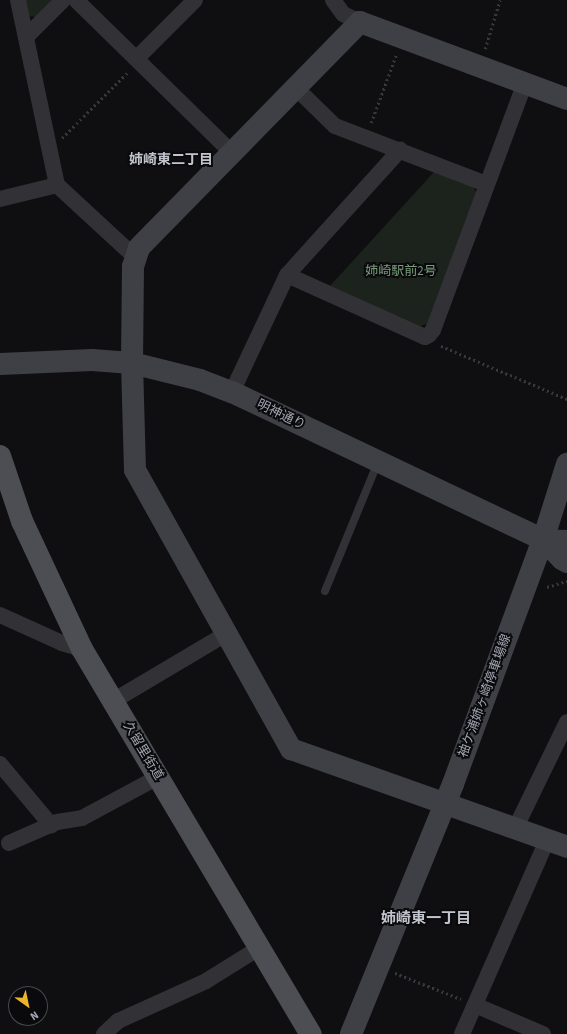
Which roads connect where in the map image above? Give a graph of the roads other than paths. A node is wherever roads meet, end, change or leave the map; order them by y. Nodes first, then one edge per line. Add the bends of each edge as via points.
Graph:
1 (18, 0) edge
2 (63, 0) edge
3 (76, 0) edge
4 (195, 0) edge
5 (333, 0) edge
6 (360, 22) junction
7 (26, 37) junction
8 (138, 59) junction
9 (525, 83) junction
10 (296, 88) junction
11 (567, 99) edge
12 (400, 150) junction
13 (232, 153) junction
14 (486, 184) junction
15 (57, 185) junction
16 (0, 199) edge
17 (135, 257) junction
18 (287, 275) junction
19 (132, 363) junction
20 (0, 364) edge
21 (232, 392) junction
22 (0, 456) edge
23 (378, 462) junction
24 (567, 464) edge
25 (3, 478) edge
26 (543, 540) junction
27 (567, 541) edge
28 (567, 562) edge
29 (325, 591) dead end
30 (0, 615) edge
31 (226, 634) junction
32 (82, 649) junction
33 (113, 701) junction
34 (567, 722) edge
35 (0, 764) edge
36 (158, 777) junction
37 (445, 805) junction
38 (51, 825) junction
39 (515, 829) junction
40 (9, 843) dead end
41 (557, 844) edge
42 (259, 948) junction
43 (475, 1005) junction
44 (104, 1034) edge
45 (311, 1034) edge
46 (351, 1034) edge
47 (462, 1034) edge
48 (543, 1034) edge

1 - 7 street
2 - 7 street
3 - 8 street
4 - 8 street
5 - 6 street via 343,14
6 - 9 street
6 - 10 street
7 - 15 street
8 - 13 street
9 - 11 street
9 - 14 street
10 - 12 street via 335,126
10 - 13 street
12 - 14 street
12 - 18 street
13 - 17 street via 139,248
14 - 18 street via 433,330 425,337
15 - 16 street
15 - 17 street
17 - 19 street
18 - 21 street
19 - 20 street, 明神通り via 92,360
19 - 21 street, 明神通り via 200,380
19 - 31 street via 135,470
21 - 23 street, 明神通り
22 - 25 main road, 久留里街道
23 - 26 street, 明神通り
23 - 29 lane
24 - 26 street, 袖ケ浦姉ヶ崎停車場線
25 - 32 main road, 久留里街道
26 - 27 street, 明神通り
26 - 28 street, 明神通り
26 - 37 street, 袖ケ浦姉ヶ崎停車場線
30 - 32 street via 62,643
31 - 33 street
31 - 37 street via 291,749
32 - 33 main road, 久留里街道
33 - 36 main road, 久留里街道
34 - 39 street
35 - 38 street
36 - 38 street via 82,818
36 - 42 main road, 久留里街道
37 - 39 street
37 - 46 street, 袖ケ浦姉ヶ崎停車場線
38 - 40 street
39 - 41 street
41 - 43 street
42 - 44 street via 206,981 118,1021
42 - 45 main road, 久留里街道
43 - 47 street
43 - 48 street

